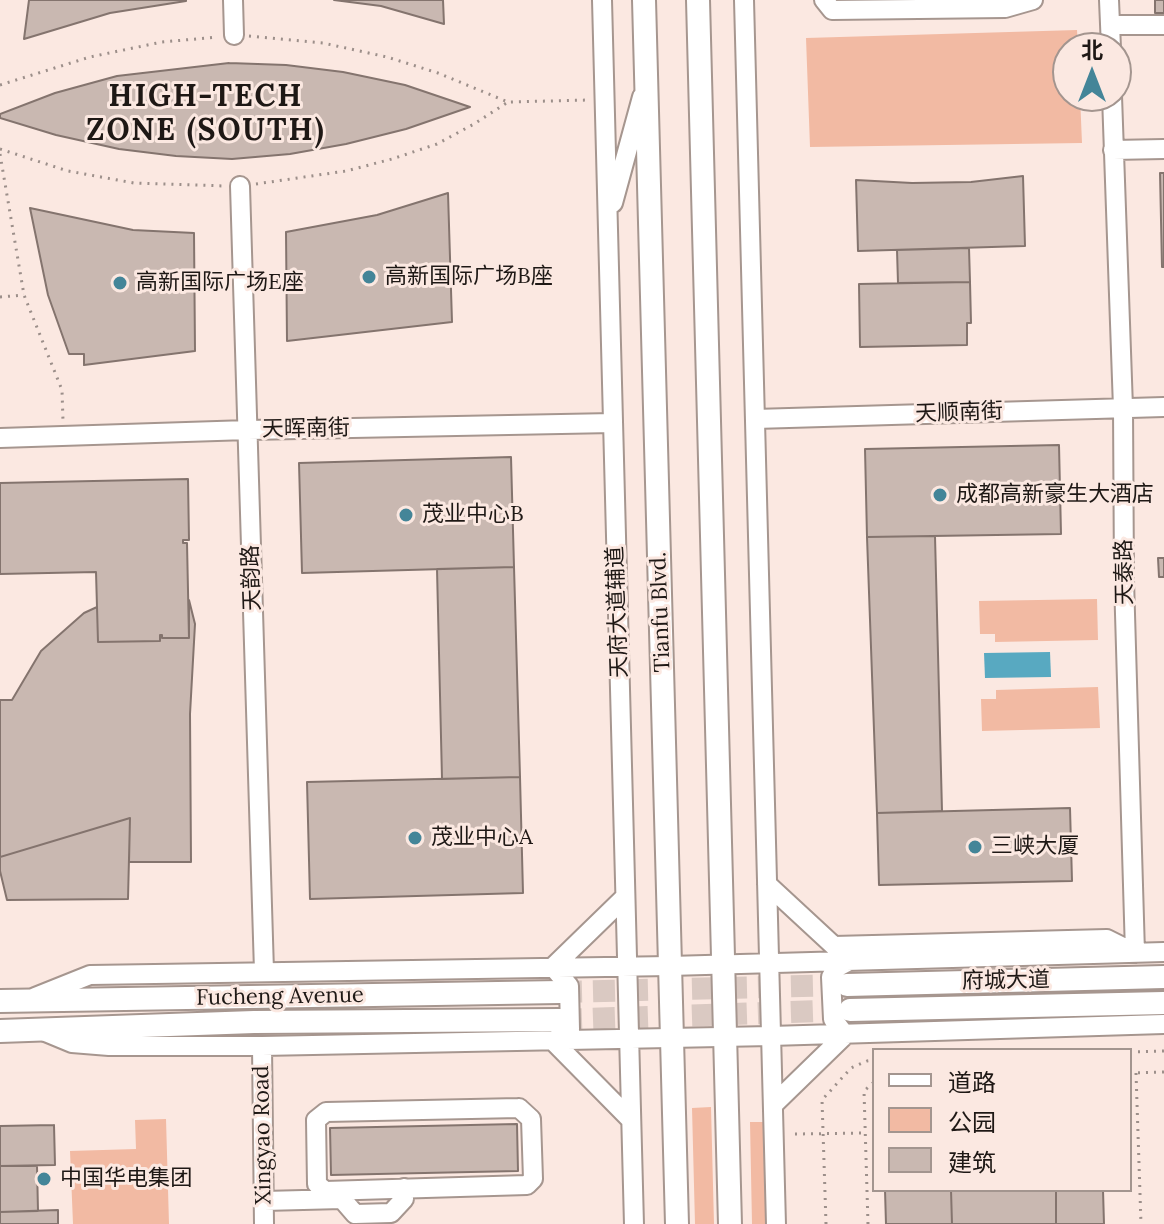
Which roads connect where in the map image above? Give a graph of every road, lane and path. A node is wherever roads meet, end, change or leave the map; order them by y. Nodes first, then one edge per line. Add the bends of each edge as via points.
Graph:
1 (233, 0) edge
2 (602, 0) edge
3 (644, 0) edge
4 (698, 0) edge
5 (744, 0) edge
6 (824, 0) edge
7 (1033, 0) edge
8 (1109, 0) edge
9 (1110, 25) junction
10 (1164, 25) edge
11 (1110, 32) edge
12 (234, 35) junction
13 (647, 79) junction
14 (0, 85) edge
15 (604, 100) junction
16 (508, 102) junction
17 (1112, 112) edge
18 (1164, 149) edge
19 (1113, 150) junction
20 (0, 152) edge
21 (240, 186) junction
22 (608, 224) junction
23 (24, 295) junction
24 (0, 297) edge
25 (1164, 407) edge
26 (1123, 408) junction
27 (755, 419) junction
28 (613, 423) junction
29 (248, 430) junction
30 (64, 437) junction
31 (0, 438) edge
32 (767, 884) junction
33 (625, 897) junction
34 (1164, 952) edge
35 (1135, 953) junction
36 (851, 960) junction
37 (769, 963) junction
38 (723, 964) junction
39 (627, 966) junction
40 (670, 966) junction
41 (553, 967) junction
42 (264, 971) junction
43 (1164, 977) edge
44 (847, 985) tunnel mouth
45 (560, 992) tunnel mouth
46 (27, 1000) junction
47 (0, 1001) edge
48 (1164, 1003) edge
49 (850, 1010) tunnel mouth
50 (1164, 1024) edge
51 (40, 1030) junction
52 (556, 1030) junction
53 (0, 1031) edge
54 (845, 1035) junction
55 (771, 1036) junction
56 (725, 1037) junction
57 (672, 1038) junction
58 (629, 1039) junction
59 (262, 1046) junction
60 (1164, 1051) edge
61 (1132, 1052) edge
62 (872, 1061) edge
63 (1164, 1072) edge
64 (1132, 1073) edge
65 (1136, 1073) junction
66 (872, 1084) edge
67 (773, 1105) junction
68 (631, 1120) junction
69 (823, 1133) junction
70 (865, 1133) junction
71 (795, 1134) dead end
72 (404, 1188) junction
73 (325, 1195) junction
74 (264, 1201) junction
75 (372, 1219) edge
76 (264, 1224) edge
77 (634, 1224) edge
78 (677, 1224) edge
79 (730, 1224) edge
80 (776, 1224) edge
81 (826, 1224) edge
82 (868, 1224) edge
83 (1141, 1224) edge

1 - 12 street
2 - 15 street, 天府大道辅道
3 - 13 main road, Tianfu Blvd.
4 - 38 main road
5 - 27 street
6 - 7 street via 832,10 848,10 1005,8
8 - 9 street
9 - 10 street
9 - 11 street
12 - 14 path via 90,57
12 - 16 path via 323,43 387,57
13 - 22 street
13 - 40 main road, Tianfu Blvd.
15 - 16 path
15 - 22 street, 天府大道辅道
16 - 21 path via 437,144 392,159
17 - 19 street, 天泰路
18 - 19 street
19 - 26 street, 天泰路
20 - 21 path via 134,183
20 - 23 path
21 - 29 street, 天韵路
22 - 28 street, 天府大道辅道
23 - 24 path
23 - 30 path via 62,390
25 - 26 street, 天顺南街
26 - 27 street, 天顺南街
26 - 35 street, 天泰路
27 - 32 street
28 - 29 street, 天晖南街
28 - 33 street, 天府大道辅道
29 - 30 street, 天晖南街
29 - 42 street, 天韵路
30 - 31 street, 天晖南街
32 - 35 street via 834,946 1107,939
32 - 37 street
33 - 39 street, 天府大道辅道
33 - 41 street
34 - 35 street
35 - 36 street
36 - 37 street
36 - 54 street via 831,977 833,1019
37 - 38 street
37 - 55 street
38 - 40 street
38 - 56 main road
39 - 40 street
39 - 41 street
39 - 58 street, 天府大道辅道
40 - 57 main road, Tianfu Blvd.
41 - 42 street
41 - 52 street via 569,986 570,1029
42 - 46 street via 90,975
43 - 44 main road, 府城大道
45 - 46 main road, Fucheng Avenue
46 - 47 main road, Fucheng Avenue
48 - 49 main road, 府城大道
50 - 54 street
51 - 52 main road, Fucheng Avenue via 254,1022
51 - 53 main road, Fucheng Avenue
51 - 59 street via 72,1043 109,1046
52 - 58 street
52 - 59 street
52 - 68 street
54 - 55 street
54 - 67 street
55 - 56 street
55 - 67 street
56 - 57 street
56 - 79 main road
57 - 58 street
57 - 78 main road, Tianfu Blvd.
58 - 68 street, 天府大道辅道
59 - 74 street, Xingyao Road
60 - 61 path
62 - 69 path via 851,1068 822,1100
63 - 65 path
64 - 65 path
65 - 83 path
66 - 70 path via 864,1091
67 - 80 street
68 - 77 street, 天府大道辅道
69 - 70 path
69 - 71 path
69 - 81 path
70 - 82 path
72 - 73 street
72 - 73 street via 527,1185 533,1179 531,1119 519,1108 326,1112 316,1120 317,1184
72 - 75 street via 404,1199 391,1213
73 - 74 street
73 - 75 street via 342,1199 355,1214
74 - 76 street, Xingyao Road

